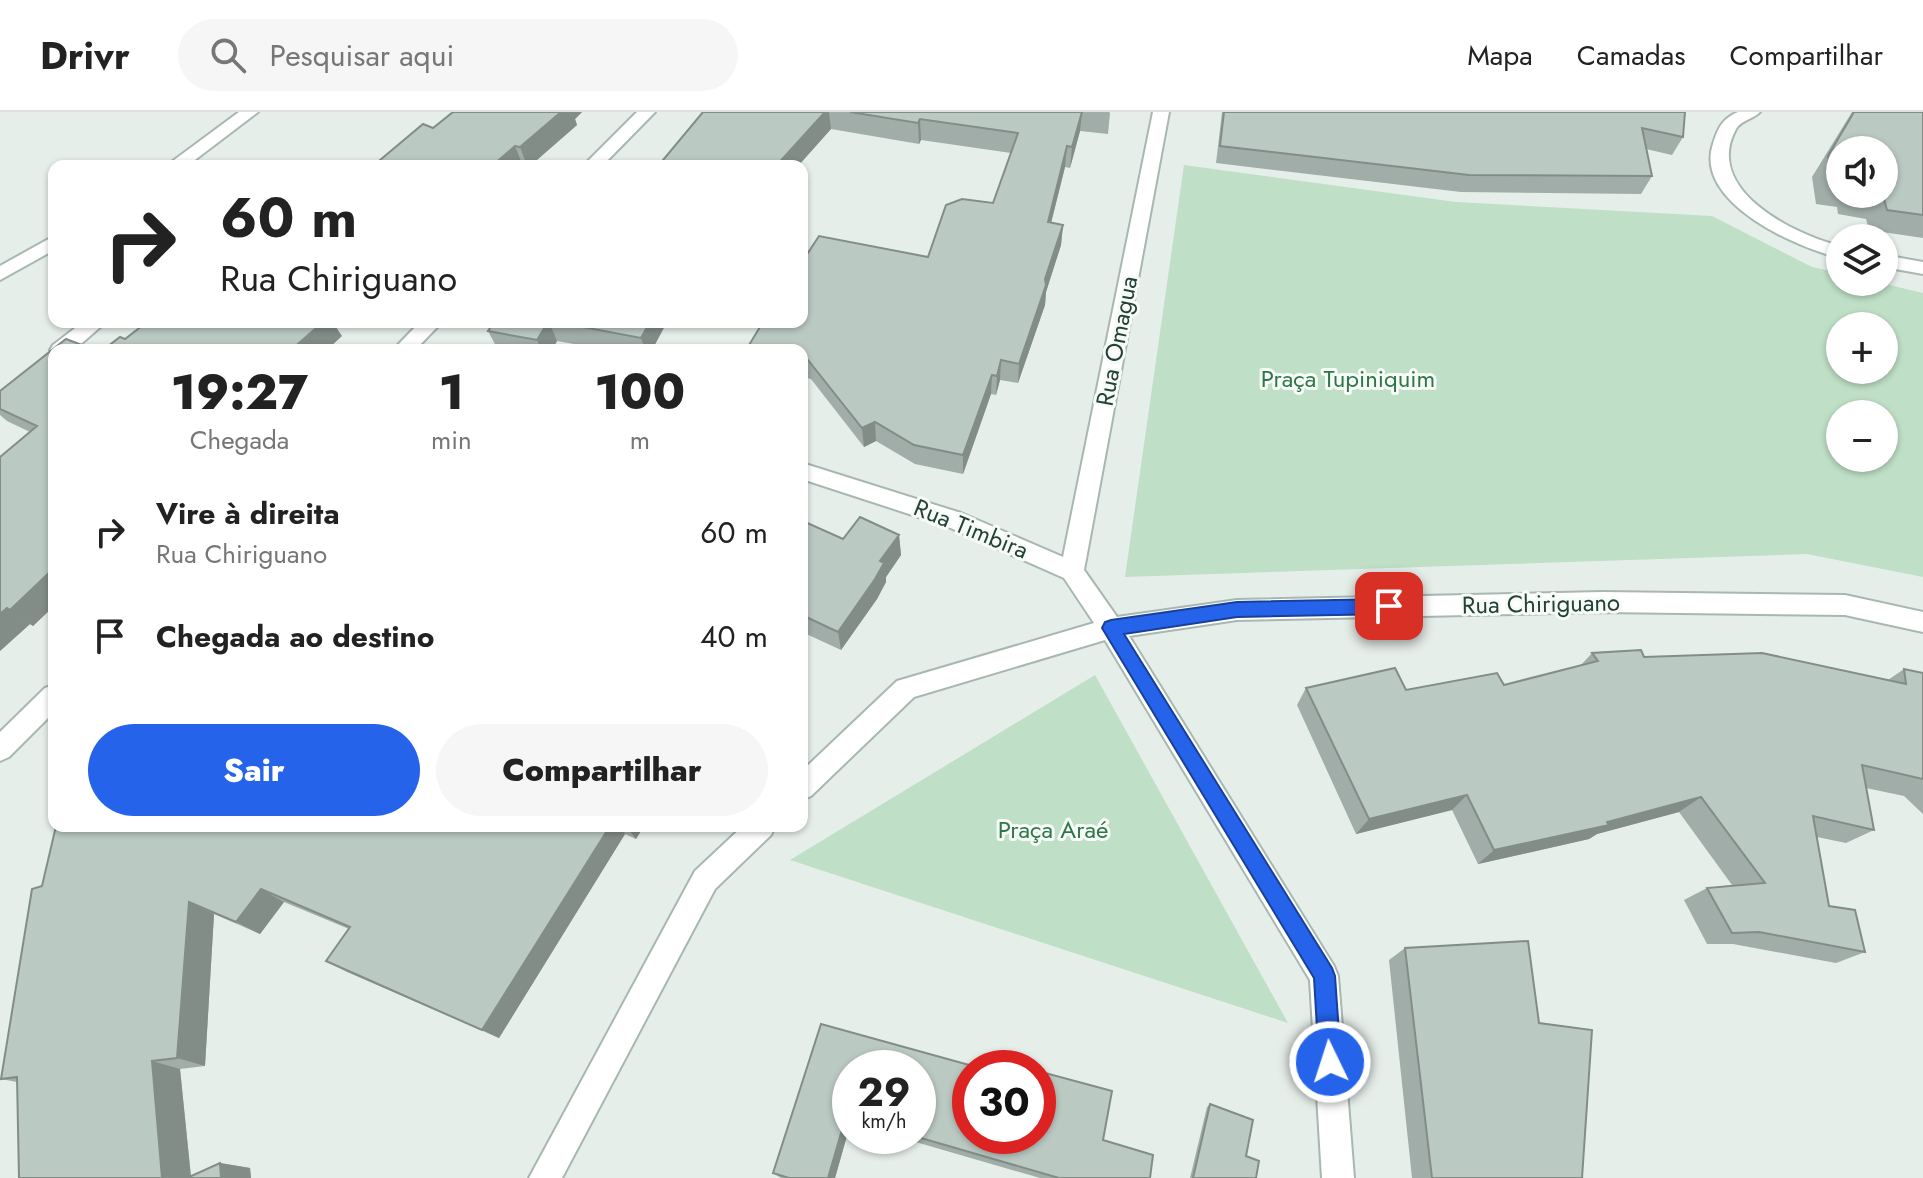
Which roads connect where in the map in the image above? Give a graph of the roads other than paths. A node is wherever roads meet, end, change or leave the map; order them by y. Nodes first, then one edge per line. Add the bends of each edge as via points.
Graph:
1 (250, 112) edge
2 (647, 112) edge
3 (1161, 112) edge
4 (1752, 112) edge
5 (183, 160) edge
6 (598, 160) edge
7 (48, 246) edge
8 (1826, 250) edge
9 (1898, 264) edge
10 (1923, 268) edge
11 (0, 274) edge
12 (88, 328) edge
13 (426, 328) edge
14 (68, 344) edge
15 (409, 344) edge
16 (808, 473) edge
17 (1072, 571) junction
18 (1923, 622) edge
19 (1111, 628) junction
20 (48, 702) edge
21 (0, 749) edge
22 (808, 782) edge
23 (756, 832) edge
24 (545, 1178) edge
25 (1338, 1178) edge

1 - 5 street
2 - 6 street
3 - 17 street, Rua Omagua
4 - 8 street via 1730,122 1718,156 1729,187 1764,219
7 - 11 street
9 - 10 street
12 - 14 street
13 - 15 street
16 - 17 street, Rua Timbira via 953,519
17 - 19 street
18 - 19 street, Rua Chiriguano via 1845,605 1602,602 1237,610
19 - 22 street via 906,689
19 - 25 street via 1324,976
20 - 21 street
23 - 24 street via 705,880

